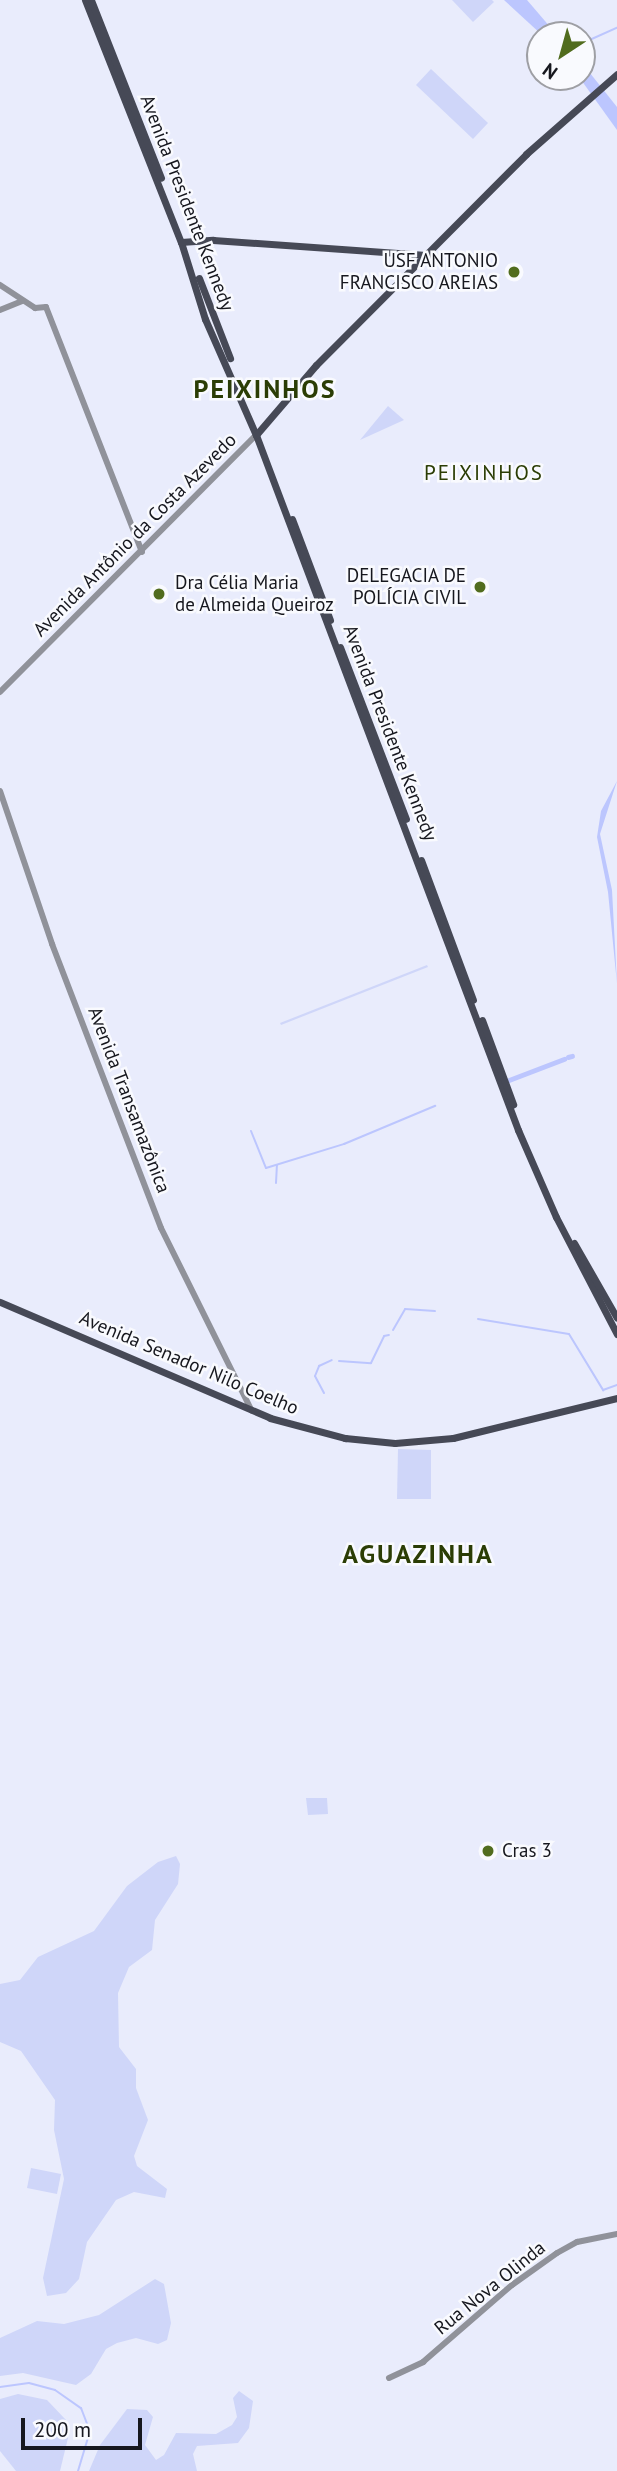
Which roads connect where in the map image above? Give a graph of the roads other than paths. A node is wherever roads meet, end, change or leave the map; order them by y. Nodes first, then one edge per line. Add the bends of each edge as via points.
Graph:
1 (85, 0) edge
2 (91, 0) edge
3 (617, 74) edge
4 (183, 242) junction
5 (410, 254) junction
6 (429, 255) junction
7 (416, 268) junction
8 (0, 285) edge
9 (22, 301) junction
10 (0, 310) edge
11 (257, 433) junction
12 (142, 552) junction
13 (0, 692) edge
14 (0, 791) edge
15 (0, 1301) edge
16 (613, 1317) edge
17 (617, 1324) edge
18 (617, 1334) edge
19 (617, 1398) edge
20 (252, 1410) junction
21 (617, 2234) edge
22 (388, 2378) dead end

1 - 4 main road, Avenida Presidente Kennedy
2 - 4 main road, Avenida Presidente Kennedy
3 - 6 main road, Avenida Antônio da Costa Azevedo via 585,98
4 - 5 main road
4 - 11 main road, Avenida Presidente Kennedy
5 - 6 main road
5 - 7 main road
6 - 7 main road, Avenida Antônio da Costa Azevedo
7 - 11 main road, Avenida Antônio da Costa Azevedo via 316,365
8 - 9 street
9 - 10 street
9 - 12 street via 34,308 46,307
11 - 12 street, Avenida Antônio da Costa Azevedo
11 - 16 main road, Avenida Presidente Kennedy via 538,1169
11 - 16 main road, Avenida Presidente Kennedy via 510,1110 589,1283
12 - 13 street, Avenida Antônio da Costa Azevedo
14 - 20 street, Avenida Transamazônica via 52,944 161,1228
15 - 20 main road, Avenida Senador Nilo Coelho
16 - 17 main road, Avenida Presidente Kennedy
16 - 18 main road, Avenida Presidente Kennedy
19 - 20 main road, Avenida Senador Nilo Coelho via 461,1437 404,1443 327,1434
21 - 22 street, Rua Nova Olinda via 577,2242 556,2253 423,2362

